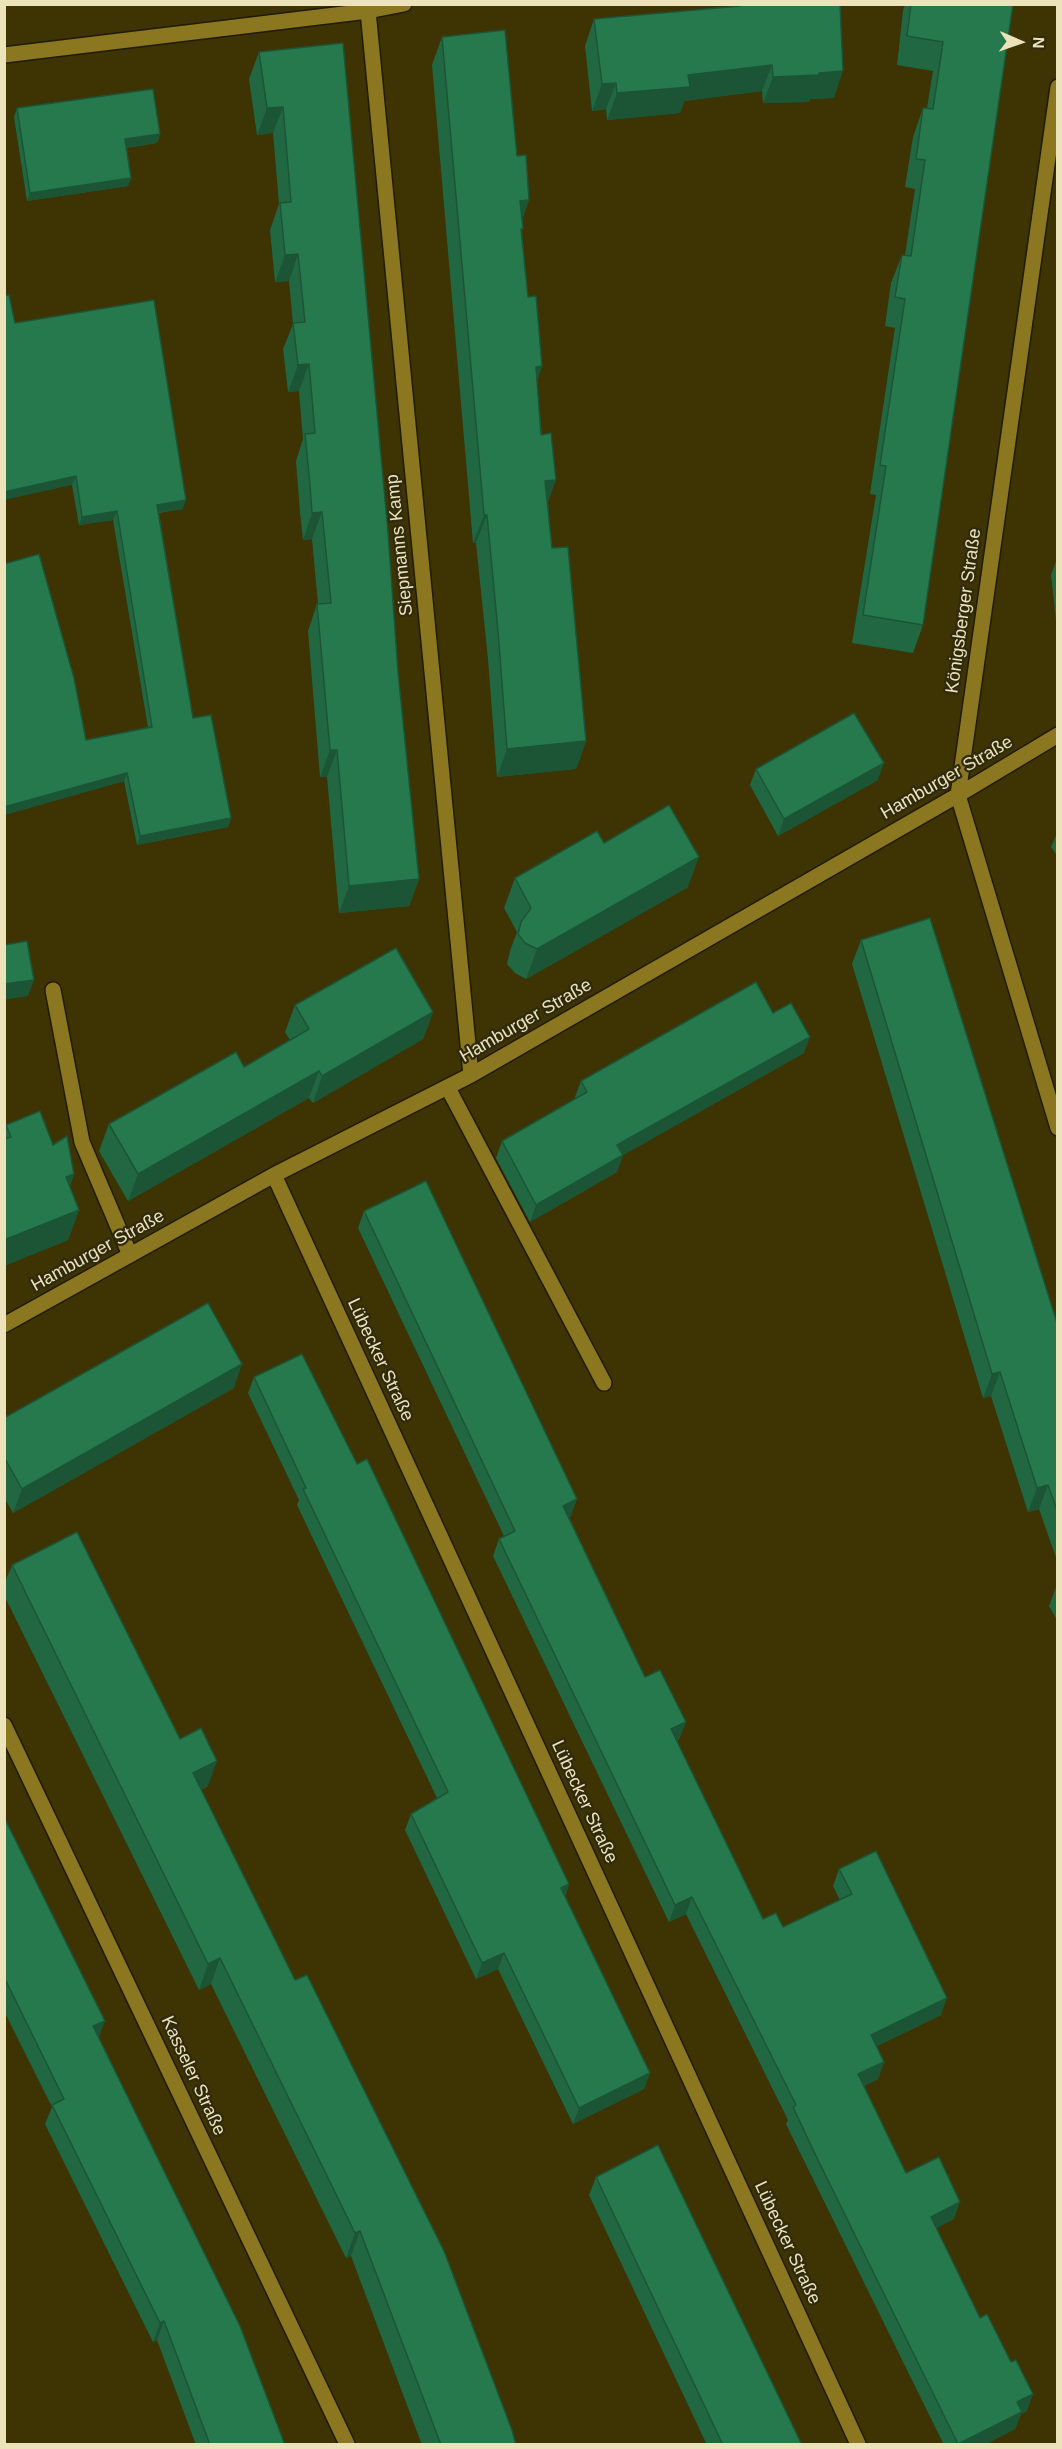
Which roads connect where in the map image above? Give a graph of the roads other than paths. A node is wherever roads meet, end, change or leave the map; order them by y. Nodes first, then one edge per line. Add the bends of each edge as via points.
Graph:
1 (404, 4) edge
2 (368, 11) junction
3 (4, 55) edge
4 (1058, 87) edge
5 (1058, 735) edge
6 (958, 795) junction
7 (53, 990) dead end
8 (471, 1075) junction
9 (448, 1088) junction
10 (1058, 1128) edge
11 (274, 1175) junction
12 (130, 1255) junction
13 (4, 1325) edge
14 (604, 1383) dead end
15 (4, 1725) edge
16 (347, 2445) edge
17 (858, 2445) edge

1 - 2 street
2 - 3 street
2 - 8 street, Siepmanns Kamp
4 - 6 street, Königsberger Straße
5 - 6 street, Hamburger Straße
6 - 8 street, Hamburger Straße
6 - 10 street, Königsberger Straße
7 - 12 street via 82,1142
8 - 9 street, Hamburger Straße
9 - 11 street, Hamburger Straße
9 - 14 street
11 - 12 street, Hamburger Straße
11 - 17 street, Lübecker Straße
12 - 13 street, Hamburger Straße
15 - 16 street, Kasseler Straße

